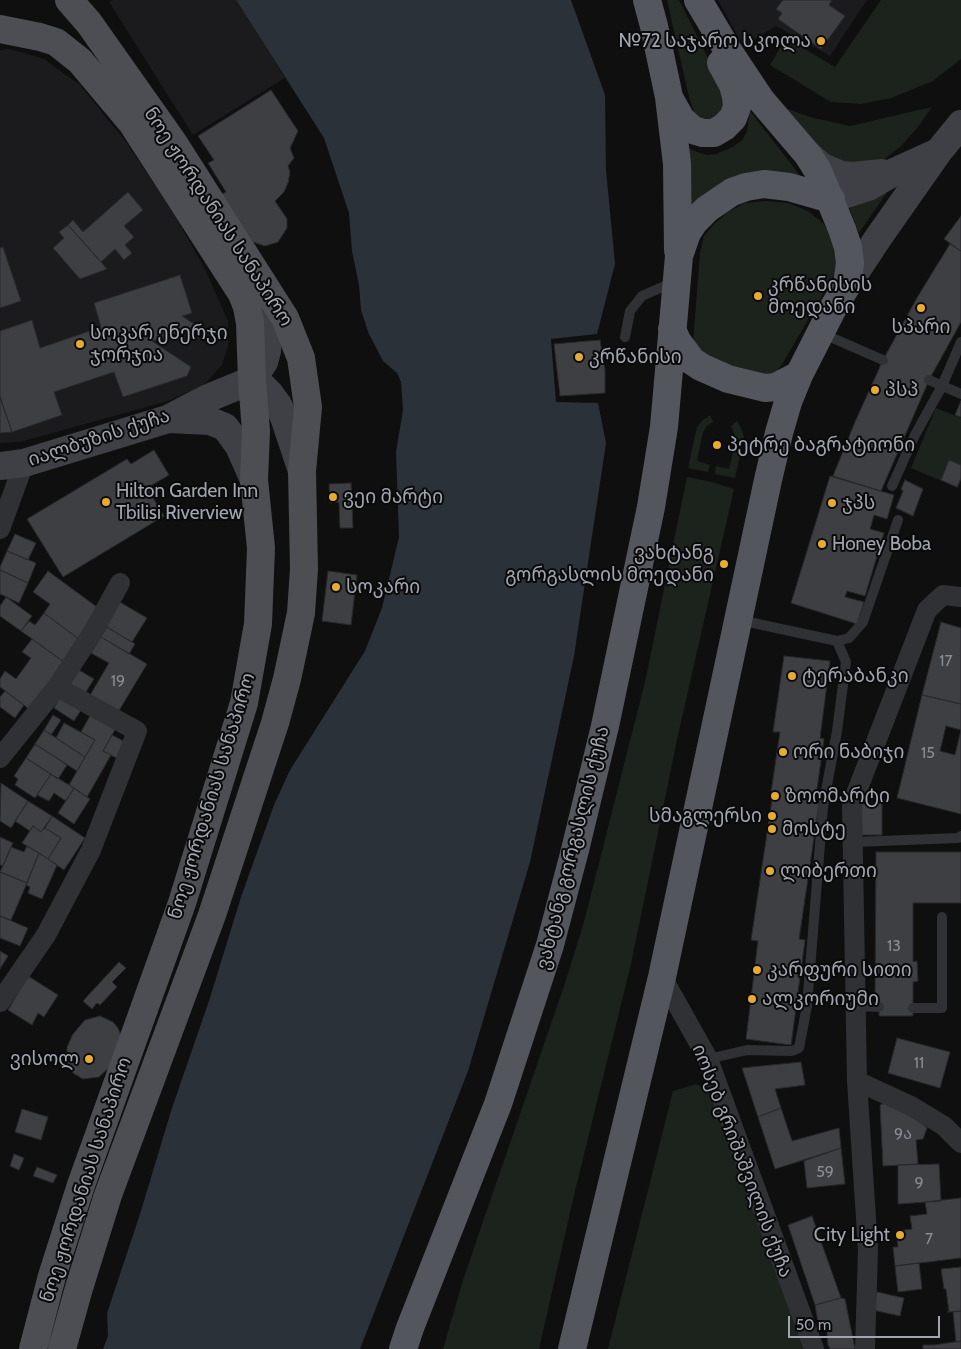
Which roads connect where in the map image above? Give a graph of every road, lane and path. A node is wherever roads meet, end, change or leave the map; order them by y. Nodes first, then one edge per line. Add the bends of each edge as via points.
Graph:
1 (68, 0) edge
2 (646, 0) edge
3 (700, 4) edge
4 (0, 29) edge
5 (669, 97) junction
6 (961, 124) edge
7 (939, 151) junction
8 (808, 155) junction
9 (894, 172) junction
10 (831, 199) junction
11 (678, 269) junction
12 (847, 285) junction
13 (272, 298) junction
14 (672, 329) junction
15 (820, 333) junction
16 (625, 337) dead end
17 (961, 342) edge
18 (883, 360) dead end
19 (799, 375) junction
20 (252, 380) junction
21 (929, 380) dead end
22 (942, 386) junction
23 (961, 394) edge
24 (168, 419) junction
25 (12, 464) edge
26 (302, 471) junction
27 (254, 480) junction
28 (892, 486) dead end
29 (898, 520) dead end
30 (0, 529) edge
31 (120, 584) dead end
32 (961, 597) edge
33 (738, 620) junction
34 (837, 641) junction
35 (57, 687) junction
36 (0, 758) edge
37 (961, 836) edge
38 (854, 842) junction
39 (942, 917) dead end
40 (662, 976) junction
41 (0, 1002) edge
42 (856, 1006) junction
43 (879, 1007) dead end
44 (913, 1008) dead end
45 (708, 1059) junction
46 (857, 1081) junction
47 (961, 1143) edge
48 (32, 1349) edge
49 (62, 1349) edge
50 (403, 1349) edge
51 (572, 1349) edge
52 (814, 1349) edge
53 (865, 1349) edge

1 - 13 main road, ნოე ჟორდანიას სანაპირო via 89,23 173,142
2 - 5 highway
3 - 5 highway via 717,56 733,85 737,107 733,118 724,127 714,133 703,133 693,130 682,119
3 - 8 highway via 761,100
4 - 20 main road, ნოე ჟორდანიას სანაპირო via 40,37 69,50 132,123 242,294 250,323
5 - 11 highway via 676,164
6 - 7 main road
7 - 9 main road
7 - 12 main road
8 - 9 main road via 822,167 841,175
8 - 10 highway
9 - 10 main road via 868,187
10 - 11 highway via 789,187 764,184 732,192 694,222 687,233
10 - 12 highway via 848,247
11 - 14 highway, ვახტანგ გორგასლის ქუჩა
11 - 16 lane via 642,296 630,311
12 - 15 highway
13 - 20 main road via 266,355
13 - 26 main road, ნოე ჟორდანიას სანაპირო via 291,328 302,362 308,407
14 - 19 highway via 692,361 728,379 765,388 776,387
14 - 50 highway, ვახტანგ გორგასლის ქუჩა via 664,427 651,507 575,850 550,944 498,1104
15 - 18 lane
15 - 19 highway
17 - 22 lane
19 - 33 highway via 777,442
20 - 24 main road, იალბუზის ქუჩა
20 - 26 main road via 270,394 278,406
20 - 27 main road, ნოე ჟორდანიას სანაპირო via 256,432
21 - 22 lane
22 - 23 lane
22 - 28 lane
24 - 25 main road, იალბუზის ქუჩა
24 - 27 main road via 210,421 225,427
25 - 30 street
26 - 49 main road, ნოე ჟორდანიას სანაპირო via 301,613 275,723 212,915 108,1195
27 - 48 main road, ნოე ჟორდანიას სანაპირო via 260,548 260,598 244,703 182,903 78,1194
29 - 34 lane via 863,622 849,638
31 - 35 street
32 - 38 street via 943,595 927,610 852,804
33 - 34 lane
33 - 40 highway
34 - 45 lane via 846,662 823,807 807,1006 799,1048 792,1051 747,1050
35 - 36 street
35 - 41 street via 137,731 91,850 46,935
37 - 38 lane
38 - 42 street
39 - 44 lane via 942,1008
40 - 45 street, იოსებ გრიშაშვილის ქუჩა
40 - 51 highway
42 - 43 lane
42 - 46 street
45 - 52 street, იოსებ გრიშაშვილის ქუჩა
46 - 47 street via 911,1106 944,1126
46 - 53 street via 868,1248

